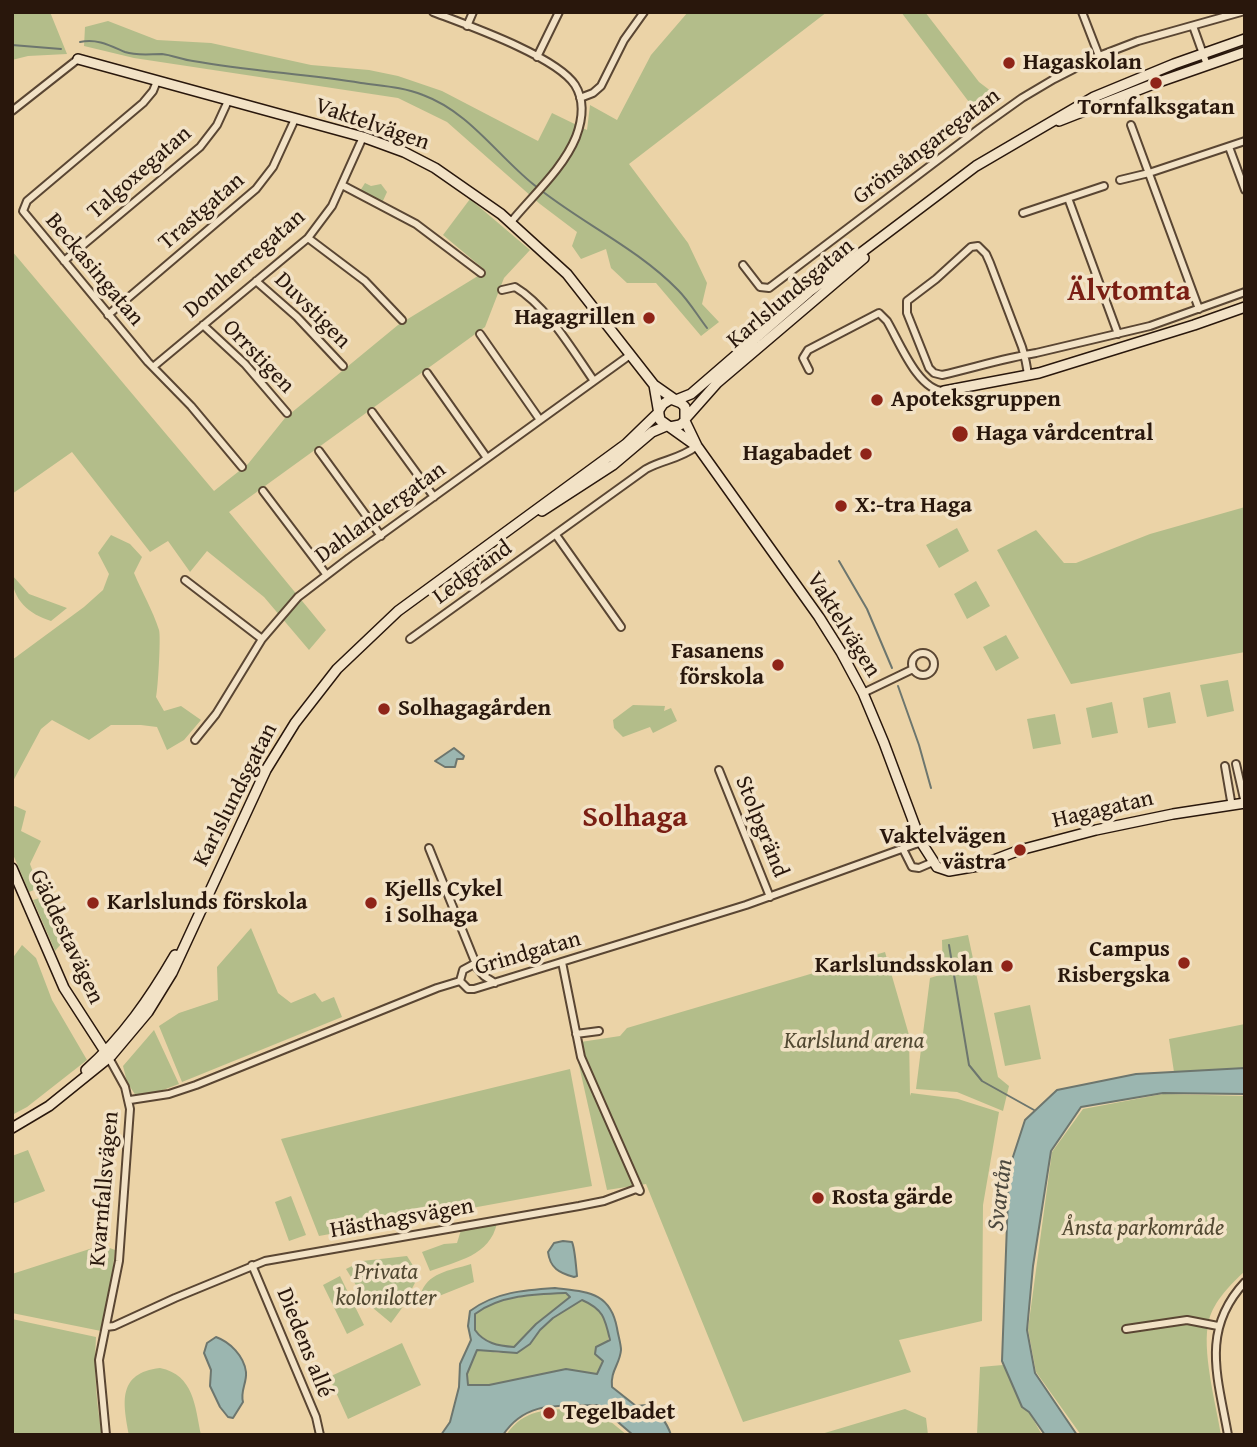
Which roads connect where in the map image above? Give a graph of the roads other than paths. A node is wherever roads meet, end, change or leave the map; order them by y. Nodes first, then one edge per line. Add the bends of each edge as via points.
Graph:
1 (433, 12) edge
2 (473, 12) edge
3 (559, 12) edge
4 (644, 12) edge
5 (1082, 12) edge
6 (1241, 12) edge
7 (467, 26) junction
8 (1192, 26) junction
9 (1245, 39) edge
10 (1245, 52) edge
11 (1202, 53) junction
12 (1099, 56) junction
13 (537, 57) junction
14 (78, 59) joint
15 (1207, 65) junction
16 (157, 80) junction
17 (580, 98) junction
18 (228, 101) junction
19 (12, 111) edge
20 (295, 118) junction
21 (1131, 125) dead end
22 (1031, 132) junction
23 (363, 137) junction
24 (1245, 141) edge
25 (1228, 148) junction
26 (1149, 173) junction
27 (1120, 180) dead end
28 (342, 185) junction
29 (1104, 186) dead end
30 (1245, 190) edge
31 (1068, 198) junction
32 (925, 204) junction
33 (1023, 214) dead end
34 (511, 222) junction
35 (307, 238) junction
36 (64, 261) junction
37 (743, 265) dead end
38 (481, 273) dead end
39 (257, 281) junction
40 (502, 290) dead end
41 (1245, 292) edge
42 (1245, 307) edge
43 (1199, 309) junction
44 (108, 315) junction
45 (402, 320) dead end
46 (203, 325) junction
47 (480, 334) dead end
48 (1118, 334) junction
49 (630, 355) junction
50 (1024, 355) junction
51 (343, 366) dead end
52 (153, 367) junction
53 (809, 370) dead end
54 (426, 373) dead end
55 (1028, 376) junction
56 (594, 381) junction
57 (654, 385) junction
58 (944, 391) joint
59 (675, 400) junction
60 (659, 411) junction
61 (372, 412) dead end
62 (287, 413) dead end
63 (685, 419) junction
64 (540, 420) junction
65 (668, 427) junction
66 (697, 446) junction
67 (318, 451) dead end
68 (487, 458) junction
69 (242, 467) dead end
70 (263, 491) dead end
71 (434, 497) junction
72 (510, 530) junction
73 (556, 535) junction
74 (381, 536) junction
75 (326, 574) junction
76 (185, 580) dead end
77 (621, 627) dead end
78 (262, 639) junction
79 (410, 639) dead end
80 (913, 669) dead end
81 (863, 693) junction
82 (195, 740) dead end
83 (1236, 764) dead end
84 (1225, 766) dead end
85 (719, 770) dead end
86 (1244, 800) edge
87 (1231, 801) junction
88 (1203, 808) junction
89 (921, 842) junction
90 (429, 848) dead end
91 (903, 849) junction
92 (933, 862) junction
93 (12, 868) edge
94 (770, 897) junction
95 (562, 962) junction
96 (476, 963) junction
97 (460, 981) junction
98 (495, 983) junction
99 (599, 1031) dead end
100 (576, 1034) junction
101 (107, 1055) junction
102 (130, 1100) junction
103 (12, 1127) edge
104 (253, 1265) junction
105 (1245, 1282) edge
106 (1218, 1326) junction
107 (106, 1327) junction
108 (1126, 1329) dead end
109 (106, 1435) edge
110 (320, 1435) edge
111 (1228, 1435) edge

1 - 7 street
2 - 7 street
3 - 13 street
4 - 17 street via 601,86
5 - 12 street
6 - 8 street, Grönsångaregatan
7 - 13 street
8 - 11 street
8 - 12 street, Grönsångaregatan
9 - 11 main road, Karlslundsgatan
10 - 15 main road, Karlslundsgatan
11 - 15 street
11 - 22 main road, Karlslundsgatan via 1094,97
12 - 37 street, Grönsångaregatan via 1008,107 774,285 760,287
13 - 17 street via 569,77
14 - 16 main road, Vaktelvägen
14 - 19 street, Vaktelvägen
15 - 22 main road, Karlslundsgatan
16 - 18 main road, Vaktelvägen
16 - 36 street, Beckasingatan via 144,103 23,206 25,215
17 - 34 street via 582,115 576,137
18 - 20 main road, Vaktelvägen
18 - 36 street, Talgoxegatan via 200,147
20 - 23 main road, Vaktelvägen
20 - 44 street, Trastgatan via 273,167 257,189
21 - 26 street
22 - 32 main road, Karlslundsgatan
23 - 28 street, Domherregatan
23 - 34 main road, Vaktelvägen via 435,168
24 - 25 street
25 - 26 street
25 - 30 street
26 - 27 street
26 - 43 street
28 - 35 street, Domherregatan
28 - 38 street via 416,224
29 - 31 street
31 - 33 street
31 - 48 street
32 - 59 main road, Karlslundsgatan via 809,292 691,394
32 - 63 main road, Karlslundsgatan via 716,383
34 - 49 main road, Vaktelvägen via 567,274
35 - 39 street, Domherregatan
35 - 45 street via 365,281
36 - 44 street, Beckasingatan
39 - 46 street, Domherregatan
39 - 51 street, Duvstigen
40 - 56 street via 515,287 524,293
41 - 43 street
42 - 55 main road
43 - 48 street
44 - 52 street, Beckasingatan
46 - 52 street, Domherregatan
46 - 62 street, Orrstigen
47 - 64 street
48 - 50 street
49 - 56 street, Dahlandergatan
49 - 57 main road, Vaktelvägen
50 - 50 street via 937,374 929,368 907,313 907,301 975,246 982,249
50 - 55 street
52 - 69 street, Beckasingatan
53 - 58 street via 803,358 808,350 879,313 922,382
54 - 68 street
55 - 58 main road
56 - 64 street, Dahlandergatan
57 - 59 main road, Vaktelvägen
57 - 60 main road, Vaktelvägen
59 - 60 main road via 666,401
59 - 63 main road via 685,407
60 - 65 main road via 660,420
60 - 72 main road, Karlslundsgatan via 626,444
61 - 71 street
63 - 65 main road via 677,427
63 - 66 main road, Vaktelvägen
64 - 68 street, Dahlandergatan
65 - 66 main road, Vaktelvägen
65 - 72 main road, Karlslundsgatan via 652,432 605,470
66 - 73 street, Ledgränd via 646,469
66 - 81 main road, Vaktelvägen via 819,617
67 - 74 street
68 - 71 street, Dahlandergatan
70 - 75 street
71 - 74 street, Dahlandergatan
72 - 101 main road, Karlslundsgatan via 398,611 352,654 295,723 253,796 194,921 140,1012
73 - 77 street
73 - 79 street, Ledgränd
74 - 75 street, Dahlandergatan
75 - 78 street, Dahlandergatan via 298,597
76 - 78 street
78 - 82 street, Dahlandergatan
80 - 81 street
81 - 89 main road, Vaktelvägen
83 - 86 street
84 - 87 street
85 - 94 street, Stolpgränd
86 - 87 main road, Hagagatan
86 - 88 main road, Hagagatan
87 - 88 main road, Hagagatan
88 - 92 main road, Hagagatan via 1127,823 966,868 943,870
89 - 91 street, Grindgatan
89 - 92 main road
90 - 96 street
91 - 92 street via 912,866
91 - 94 street, Grindgatan
93 - 101 main road, Gäddestavägen via 64,988
94 - 95 street, Grindgatan
95 - 98 street, Grindgatan
95 - 100 street
96 - 97 street via 463,970
96 - 98 street
97 - 98 street, Grindgatan via 468,989
97 - 102 street, Grindgatan via 195,1085
99 - 100 street
100 - 104 street, Hästhagsvägen via 581,1057 640,1191
101 - 102 street, Kvarnfallsvägen
101 - 103 main road, Karlslundsgatan
102 - 107 street, Kvarnfallsvägen via 119,1261
104 - 107 street, Hästhagsvägen
104 - 110 street, Diedens allé
105 - 106 street via 1225,1307
106 - 108 street via 1187,1320
106 - 111 street via 1214,1345
107 - 109 street, Kvarnfallsvägen via 99,1360

